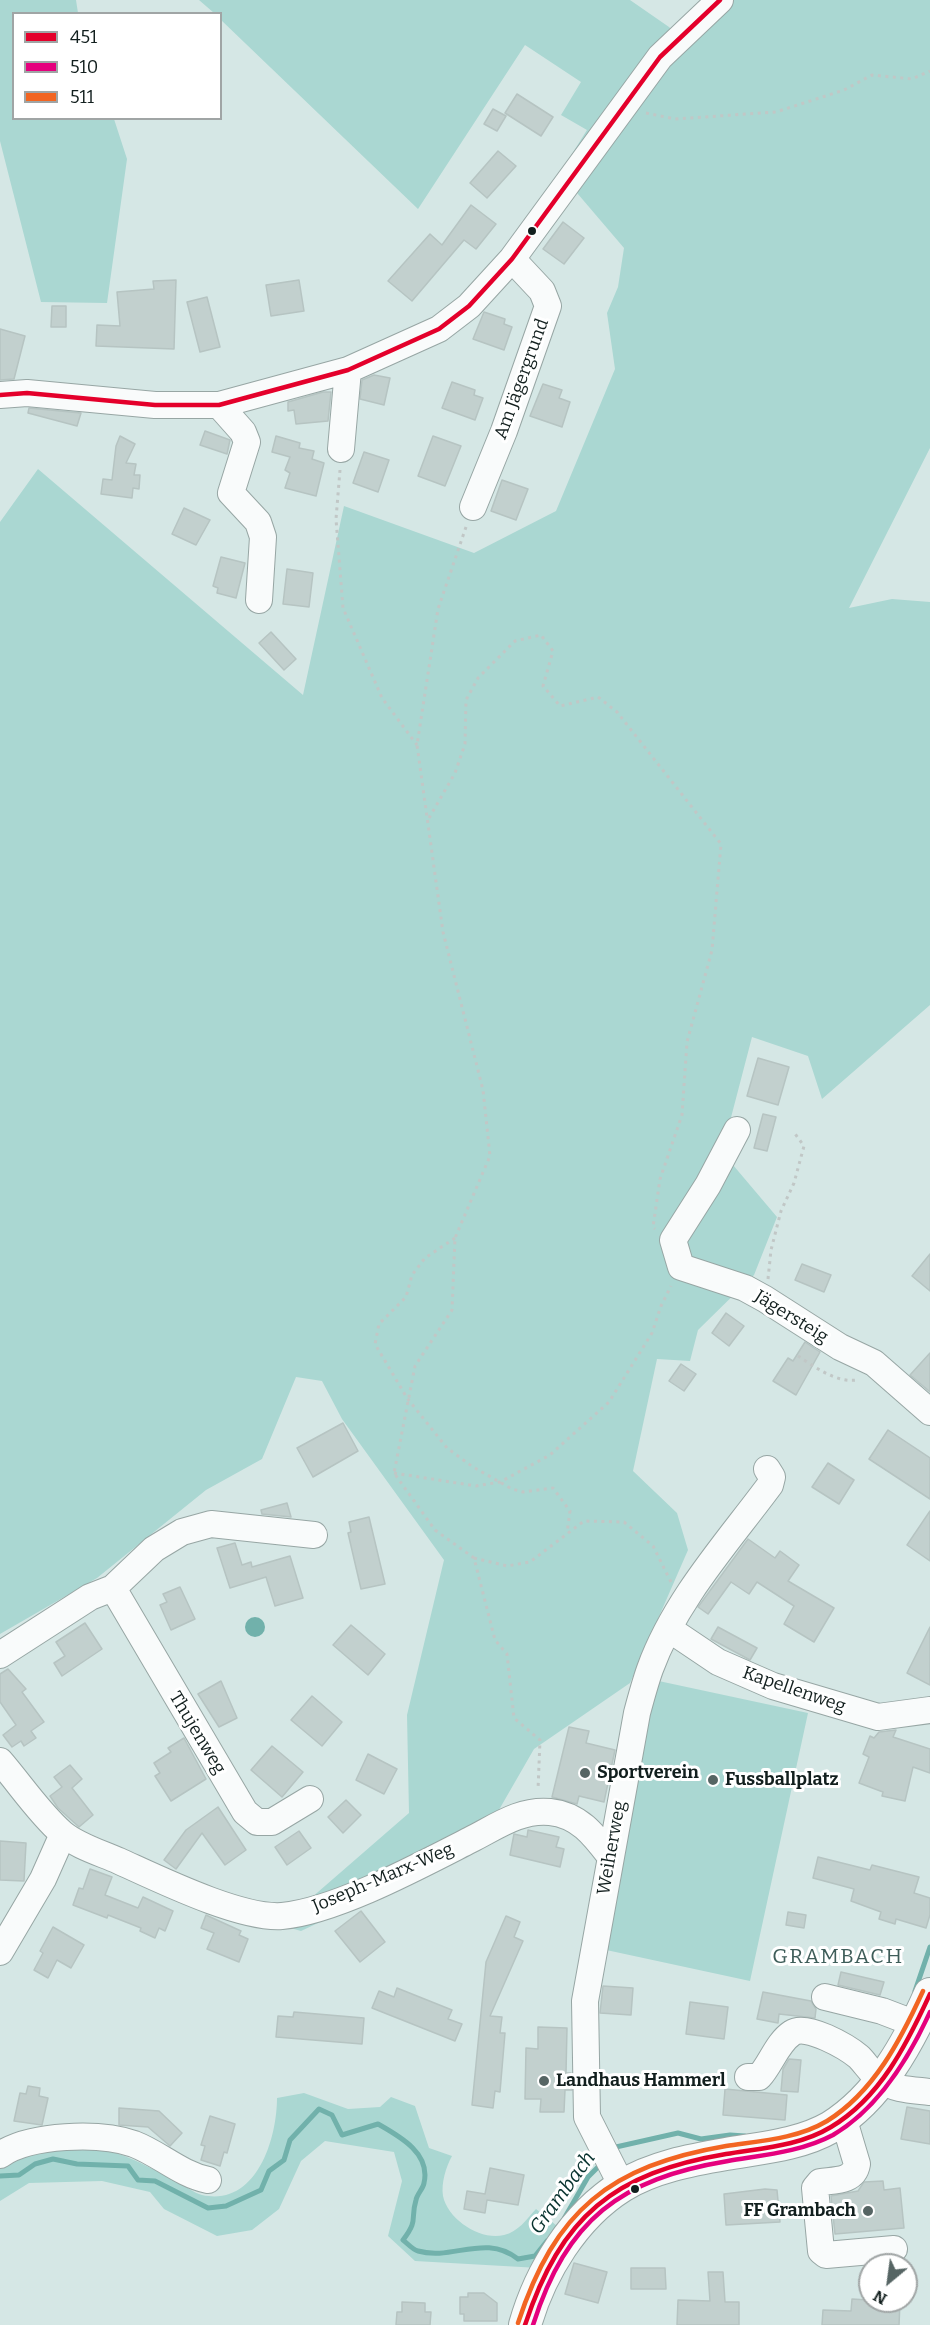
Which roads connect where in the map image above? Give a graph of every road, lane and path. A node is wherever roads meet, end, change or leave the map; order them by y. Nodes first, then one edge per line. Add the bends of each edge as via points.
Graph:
1 (720, 0) edge
2 (930, 71) edge
3 (620, 109) junction
4 (512, 259) junction
5 (348, 370) junction
6 (0, 395) edge
7 (219, 405) junction
8 (341, 449) joint
9 (473, 507) joint
10 (259, 600) dead end
11 (417, 745) junction
12 (428, 820) junction
13 (737, 1130) dead end
14 (793, 1131) dead end
15 (455, 1238) junction
16 (673, 1240) junction
17 (681, 1267) junction
18 (765, 1299) junction
19 (798, 1356) dead end
20 (885, 1371) junction
21 (407, 1398) junction
22 (930, 1412) edge
23 (767, 1469) dead end
24 (394, 1473) junction
25 (500, 1482) junction
26 (567, 1533) junction
27 (314, 1535) dead end
28 (474, 1558) junction
29 (113, 1588) junction
30 (682, 1605) junction
31 (669, 1629) junction
32 (0, 1654) edge
33 (930, 1710) edge
34 (0, 1761) edge
35 (310, 1799) dead end
36 (537, 1813) junction
37 (63, 1834) junction
38 (610, 1856) junction
39 (0, 1952) edge
40 (930, 1994) edge
41 (825, 1997) dead end
42 (907, 2020) junction
43 (874, 2073) junction
44 (748, 2077) dead end
45 (930, 2092) edge
46 (843, 2118) junction
47 (0, 2155) edge
48 (612, 2166) junction
49 (208, 2180) dead end
50 (894, 2249) dead end
51 (525, 2325) edge

1 - 3 street via 660,57
2 - 3 path via 912,79 872,75 844,90 776,112 675,118
3 - 4 street
4 - 5 street via 469,306 439,329
4 - 9 street, Am Jägergrund via 542,291 548,306
5 - 7 street
5 - 8 street
6 - 7 street via 27,393 155,405
7 - 10 street via 247,442 231,493 258,522 263,537
8 - 11 path via 336,519 343,608 382,698
9 - 11 path via 438,609
11 - 12 path
12 - 15 path via 443,932 483,1090 490,1156
12 - 16 path via 465,744 465,700 478,678 515,641 541,635 553,651 543,686 560,706 598,697 618,712 721,844 712,950 687,1042 682,1115 660,1179 653,1227
13 - 16 street
14 - 18 path via 804,1146 771,1250
15 - 21 path via 452,1310 415,1366
15 - 21 path via 425,1258 412,1275 406,1297 379,1324 375,1344
16 - 17 street
17 - 18 street, Jägersteig via 745,1288
17 - 25 path via 652,1333 609,1402 550,1455
18 - 20 street, Jägersteig
19 - 20 path via 844,1380
20 - 22 street, Jägersteig
21 - 24 path
21 - 25 path via 447,1448
23 - 30 street, Weiherweg via 772,1478 770,1485
24 - 25 path via 476,1486
24 - 28 path via 435,1530
25 - 26 path via 523,1492 554,1488 570,1511
26 - 28 path via 530,1562 507,1566
26 - 30 path via 584,1521 624,1522 652,1546
27 - 29 street via 201,1526 154,1549
28 - 36 path via 495,1640 507,1654 514,1718 540,1740
29 - 32 street via 90,1597
29 - 35 street, Thujenweg via 244,1812 257,1822 272,1821
30 - 31 street, Weiherweg
31 - 33 street, Kapellenweg via 718,1662 773,1686 878,1717
31 - 38 street, Weiherweg via 650,1668 637,1713
34 - 37 street, Joseph-Marx-Weg
36 - 37 street, Joseph-Marx-Weg via 495,1824 473,1839 315,1910 280,1916 232,1907 190,1892
36 - 38 street, Joseph-Marx-Weg via 551,1812 589,1828
37 - 39 street via 43,1879
38 - 48 street, Weiherweg via 585,2001 587,2116
40 - 42 main road
41 - 42 street
42 - 43 main road via 898,2056
43 - 44 street via 838,2043 804,2030 784,2039 759,2077
43 - 45 street via 894,2086
43 - 46 main road
46 - 48 main road via 807,2138 682,2163
46 - 50 street via 856,2171 849,2178 820,2182 815,2187 821,2251 826,2255
47 - 49 street via 32,2141 66,2137 123,2141 179,2170
48 - 51 main road via 583,2220 537,2289

